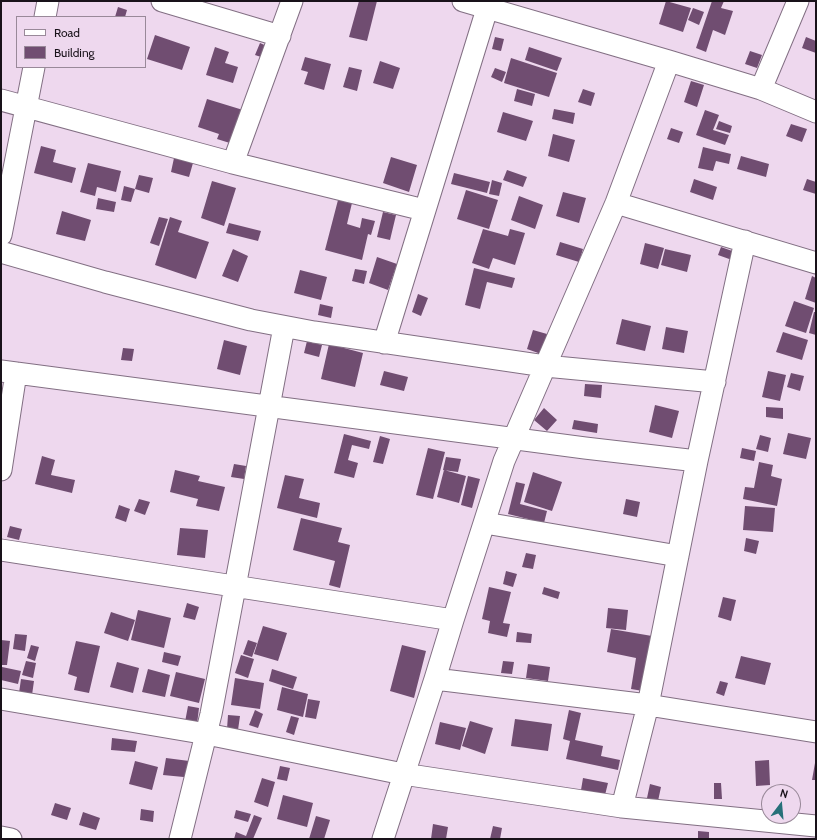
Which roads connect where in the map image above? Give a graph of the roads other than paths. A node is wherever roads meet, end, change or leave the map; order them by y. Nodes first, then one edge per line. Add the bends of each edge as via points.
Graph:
1 (48, 1) edge
2 (162, 1) edge
3 (292, 1) edge
4 (463, 1) edge
5 (798, 1) edge
6 (487, 9) junction
7 (45, 16) edge
8 (280, 36) junction
9 (669, 61) junction
10 (34, 68) edge
11 (761, 89) junction
12 (1, 100) edge
13 (26, 107) junction
14 (816, 112) edge
15 (233, 163) junction
16 (616, 202) junction
17 (424, 210) junction
18 (1, 235) edge
19 (745, 242) junction
20 (1, 252) edge
21 (816, 262) edge
22 (284, 327) junction
23 (384, 343) junction
24 (545, 366) junction
25 (9, 372) edge
26 (715, 382) junction
27 (269, 406) junction
28 (513, 438) junction
29 (697, 461) junction
30 (1, 470) edge
31 (485, 523) junction
32 (1, 550) edge
33 (678, 556) junction
34 (234, 586) junction
35 (453, 620) junction
36 (436, 679) junction
37 (1, 699) edge
38 (648, 705) junction
39 (816, 732) edge
40 (207, 734) junction
41 (403, 774) junction
42 (622, 807) junction
43 (816, 826) edge
44 (1, 838) edge
45 (11, 839) edge
46 (180, 839) edge
47 (383, 839) edge

1 - 7 street
2 - 8 street
3 - 8 street
4 - 6 street
5 - 11 street
6 - 9 street
6 - 17 street
8 - 15 street
9 - 11 street
9 - 16 street
10 - 13 street
11 - 14 street
12 - 13 street
13 - 15 street
13 - 18 street
15 - 17 street
16 - 19 street
16 - 24 street
17 - 23 street
19 - 21 street
19 - 26 street
20 - 22 street via 105,282
22 - 23 street
22 - 27 street
23 - 24 street
24 - 26 street
24 - 28 street
25 - 27 street
25 - 30 street
26 - 29 street
27 - 28 street
27 - 34 street
28 - 29 street
28 - 31 street
29 - 33 street
31 - 33 street
31 - 35 street
32 - 34 street
33 - 38 street
34 - 35 street
34 - 40 street
35 - 36 street
36 - 38 street
36 - 41 street
37 - 40 street
38 - 39 street
38 - 42 street
40 - 41 street
40 - 46 street
41 - 42 street
41 - 47 street
42 - 43 street
44 - 45 street

